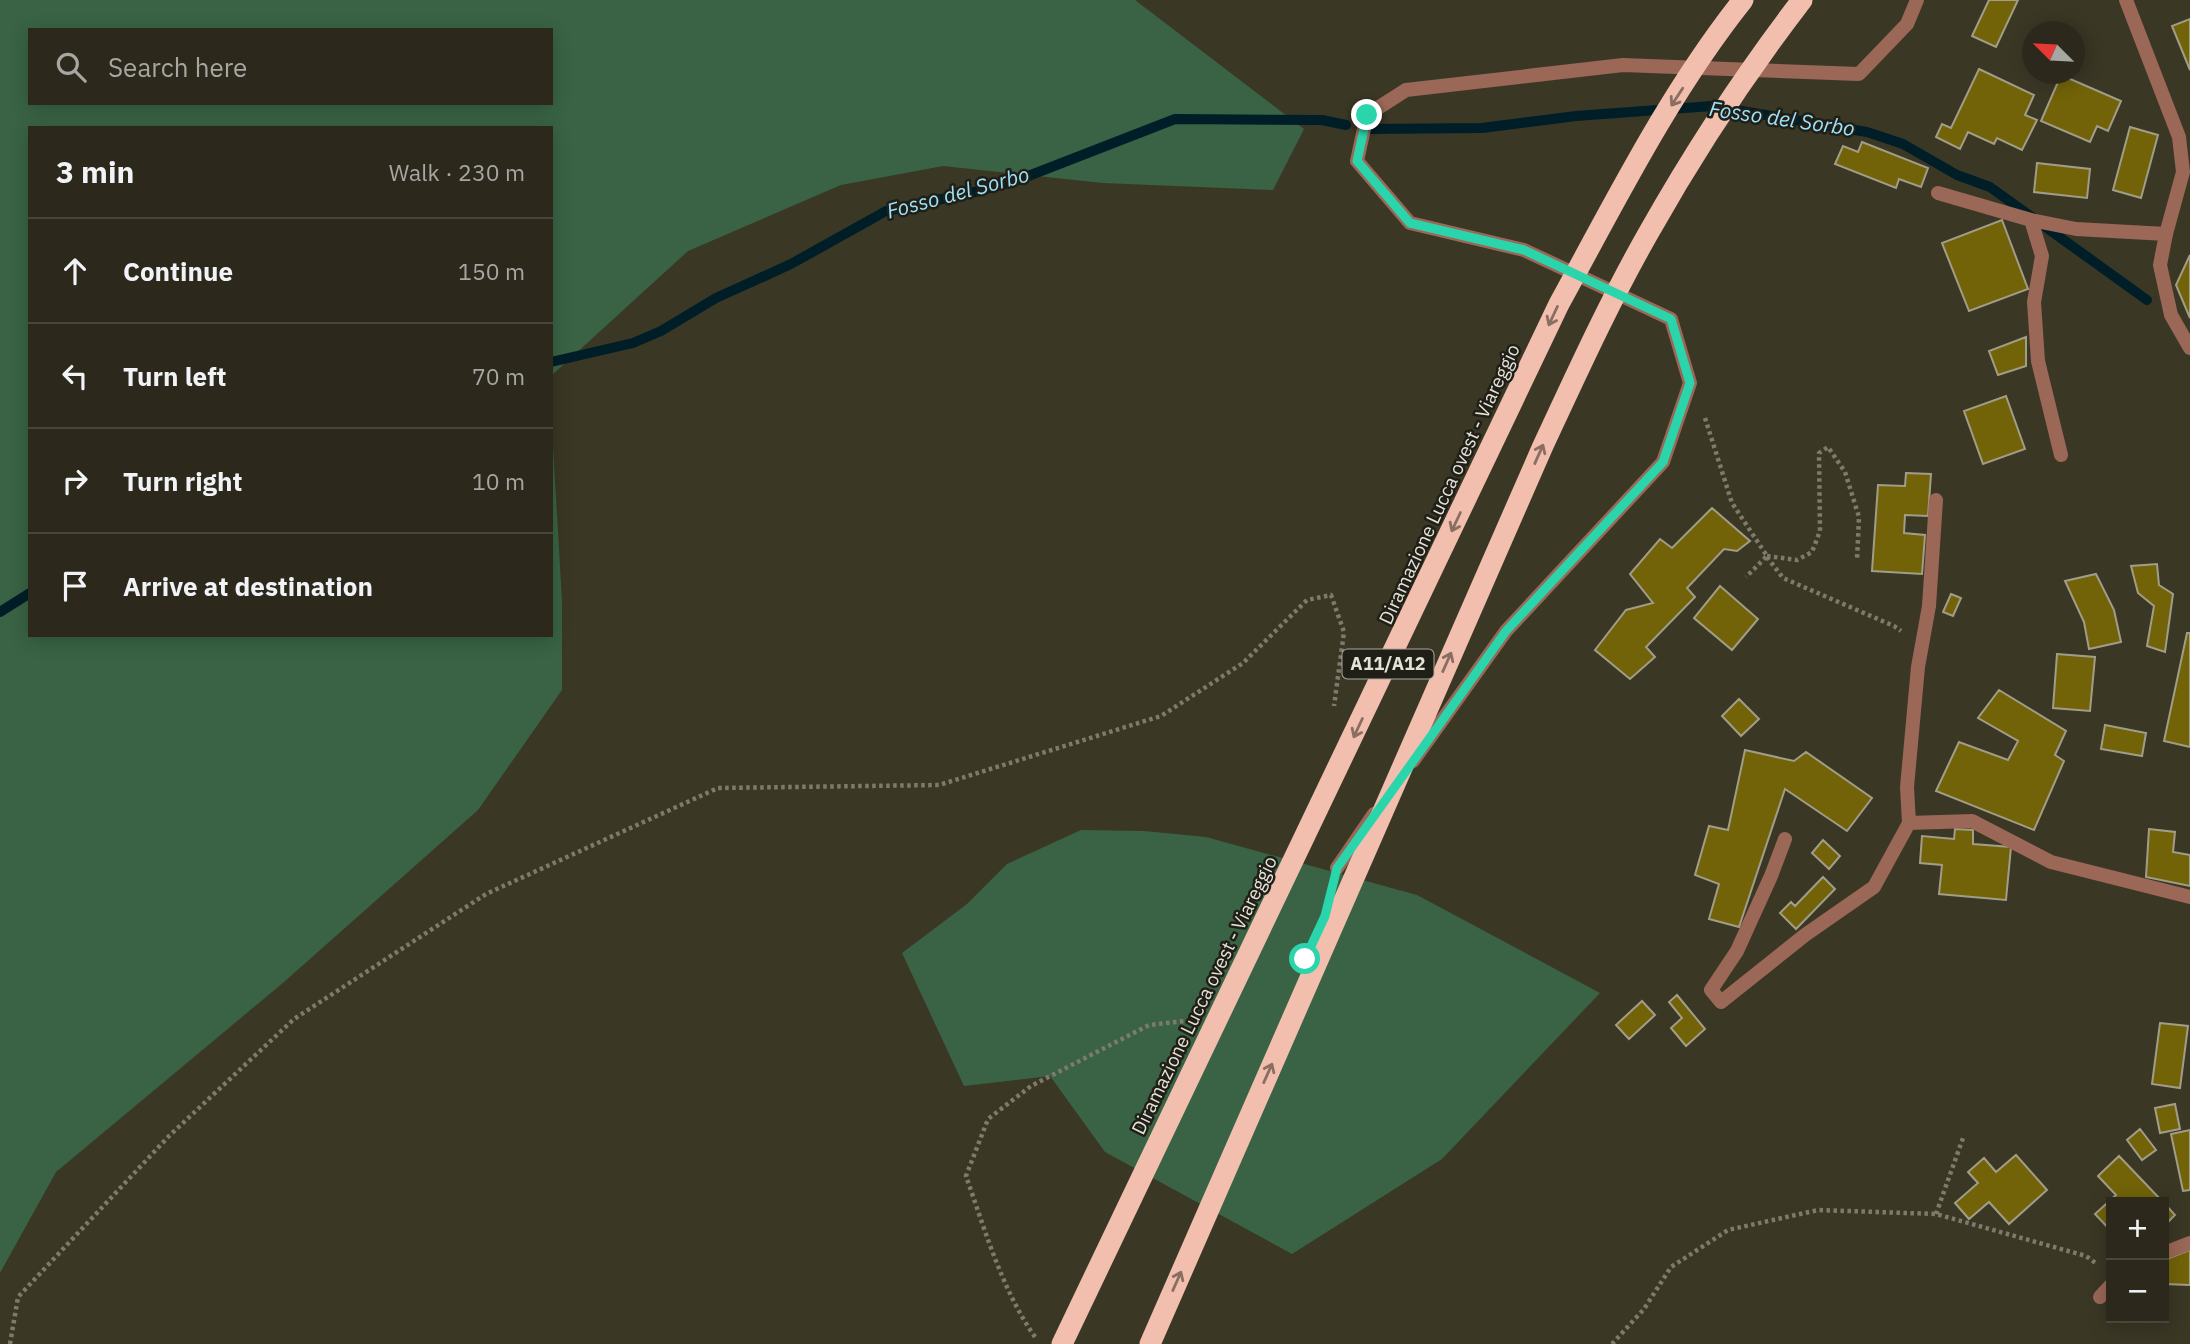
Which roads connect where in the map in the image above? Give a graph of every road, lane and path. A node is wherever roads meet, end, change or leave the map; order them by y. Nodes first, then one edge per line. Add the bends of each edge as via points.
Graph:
1 (1743, 0) edge
2 (1802, 0) edge
3 (1917, 0) edge
4 (2126, 0) edge
5 (1938, 193) dead end
6 (2033, 220) junction
7 (2166, 234) junction
8 (2190, 348) edge
9 (1702, 408) dead end
10 (2061, 455) dead end
11 (1936, 500) dead end
12 (1767, 556) junction
13 (1857, 560) dead end
14 (1746, 577) dead end
15 (1922, 646) junction
16 (1332, 714) dead end
17 (1909, 823) junction
18 (1785, 839) dead end
19 (1337, 868) dead end
20 (2190, 897) edge
21 (1186, 1020) dead end
22 (1963, 1138) dead end
23 (1936, 1214) junction
24 (2190, 1243) edge
25 (2169, 1251) edge
26 (2103, 1268) dead end
27 (2106, 1290) edge
28 (2100, 1297) dead end
29 (10, 1344) edge
30 (1042, 1344) edge
31 (1062, 1344) edge
32 (1150, 1344) edge
33 (1612, 1344) edge

1 -> 31 highway, Diramazione Lucca ovest - Viareggio / A11/A12, bridge via 1644,148 1559,304
32 -> 2 highway, A11/A12, bridge via 1593,340 1648,233 1707,136
3 - 19 street via 1907,24 1860,74 1623,65 1406,90 1367,115 1357,161 1410,223 1524,250 1671,319 1690,383 1663,462 1506,631
4 - 7 street via 2179,137 2183,172
5 - 6 street
6 - 7 street via 2076,229
6 - 10 street via 2042,256 2034,302 2038,361
7 - 8 street via 2160,265 2171,315
9 - 12 path via 1732,503
11 - 15 street
12 - 13 path via 1797,560 1812,552 1820,530 1819,453 1828,447 1845,472 1859,517
12 - 14 path
12 - 15 path via 1783,578 1894,626
15 - 17 street via 1907,787
16 - 29 path via 1344,632 1331,595 1307,600 1243,663 1161,716 939,785 718,788 486,894 294,1019 169,1136 18,1297
17 - 18 street via 1874,887 1805,934 1721,1002 1711,990 1737,951
17 - 20 street via 1972,821 2051,862
21 - 30 path via 1138,1031 1031,1086 988,1119 966,1176 1020,1317
22 - 23 path
23 - 26 path via 2086,1256
23 - 33 path via 1818,1210 1728,1230 1671,1267 1644,1310
24 - 25 street
27 - 28 street

